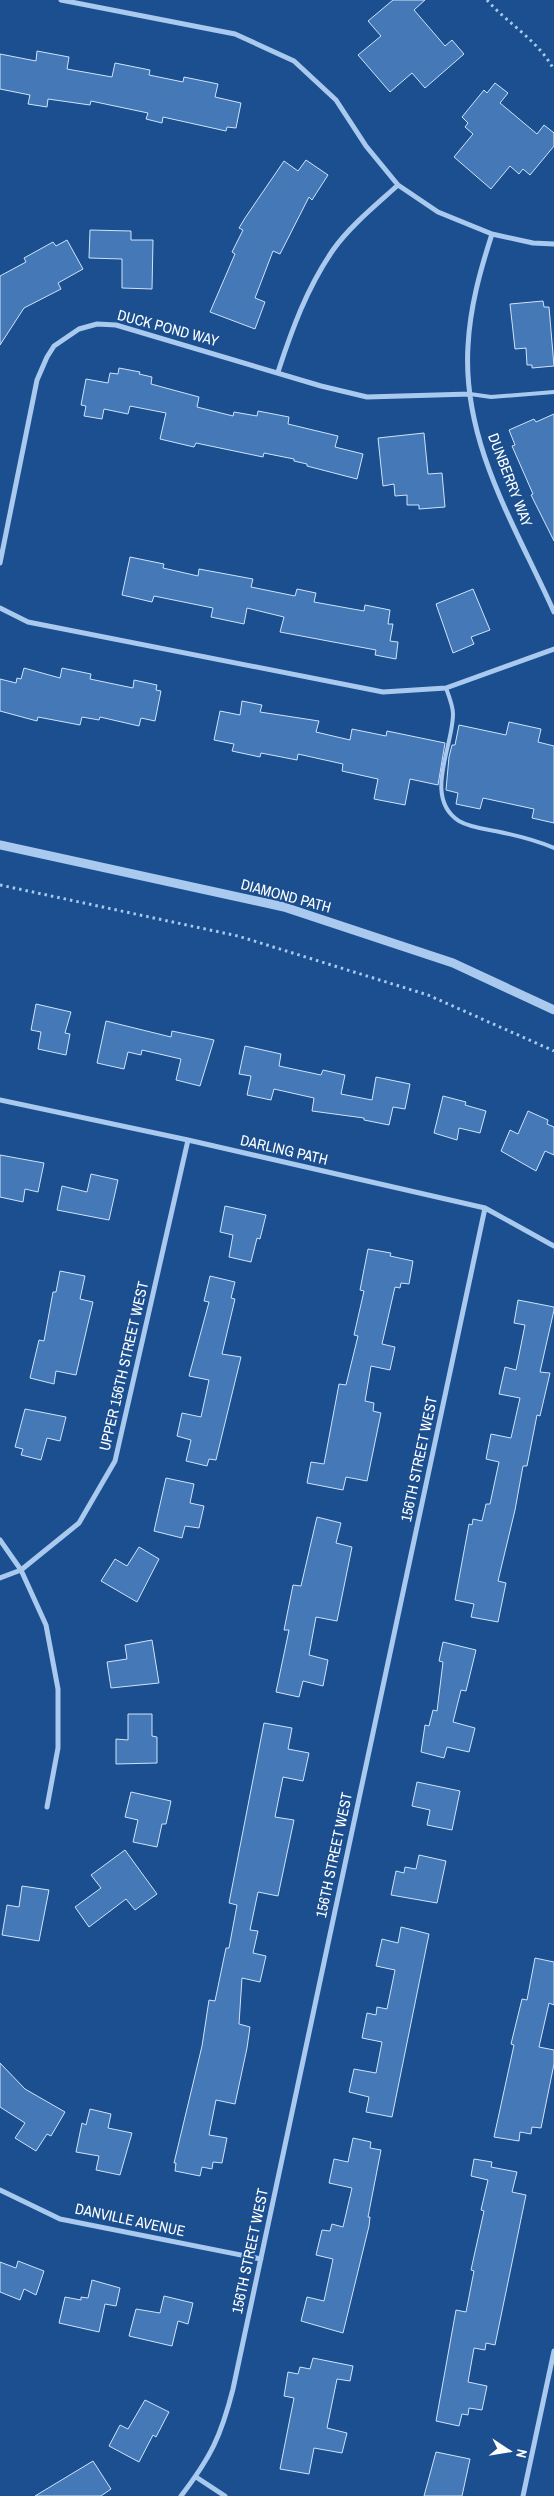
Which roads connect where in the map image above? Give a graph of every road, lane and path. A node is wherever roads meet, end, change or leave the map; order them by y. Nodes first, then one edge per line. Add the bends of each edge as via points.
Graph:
1 (61, 0) edge
2 (487, 0) edge
3 (554, 70) edge
4 (398, 185) junction
5 (492, 234) junction
6 (554, 244) edge
7 (278, 372) junction
8 (554, 392) edge
9 (470, 394) junction
10 (0, 562) edge
11 (0, 608) edge
12 (554, 612) edge
13 (554, 649) edge
14 (446, 688) junction
15 (0, 845) edge
16 (554, 848) edge
17 (0, 885) edge
18 (554, 1010) edge
19 (554, 1051) edge
20 (0, 1100) edge
21 (188, 1140) junction
22 (485, 1208) junction
23 (554, 1246) edge
24 (0, 1540) edge
25 (22, 1570) junction
26 (0, 1578) edge
27 (47, 1807) dead end
28 (0, 2190) edge
29 (261, 2259) junction
30 (554, 2351) edge
31 (196, 2477) junction
32 (181, 2496) edge
33 (225, 2496) edge
34 (524, 2496) edge

1 - 4 street via 235,34 294,62 336,100 366,146
2 - 3 path via 500,16 540,48
4 - 5 street via 438,212
4 - 7 street via 361,219 329,256 300,311
5 - 6 street
5 - 9 street, DUNBERRY WAY via 472,310 468,347
7 - 9 street, DUCK POND WAY via 367,397
7 - 10 street, DUCK POND WAY via 116,325 97,324 79,329 67,337 54,346 37,380
8 - 9 lane
9 - 12 street, DUNBERRY WAY via 480,446 500,498
11 - 14 street via 28,622 383,692
13 - 14 street
14 - 16 lane via 454,712 441,784 442,800 449,812 471,826
15 - 18 street, DIAMOND PATH via 284,907 453,963
17 - 19 path via 238,936 428,995
20 - 21 street, DARLING PATH
21 - 22 street, DARLING PATH
21 - 25 street, UPPER 156TH STREET WEST via 116,1461 79,1523
22 - 23 street, DARLING PATH
22 - 29 street, 156TH STREET WEST
24 - 25 street
25 - 26 street, UPPER 156TH STREET WEST
25 - 27 street via 46,1625 58,1689 58,1748
28 - 29 street, DANVILLE AVENUE via 60,2218
29 - 31 street, 156TH STREET WEST via 225,2422 214,2449
30 - 34 street
31 - 32 street, 156TH STREET WEST
31 - 33 street

